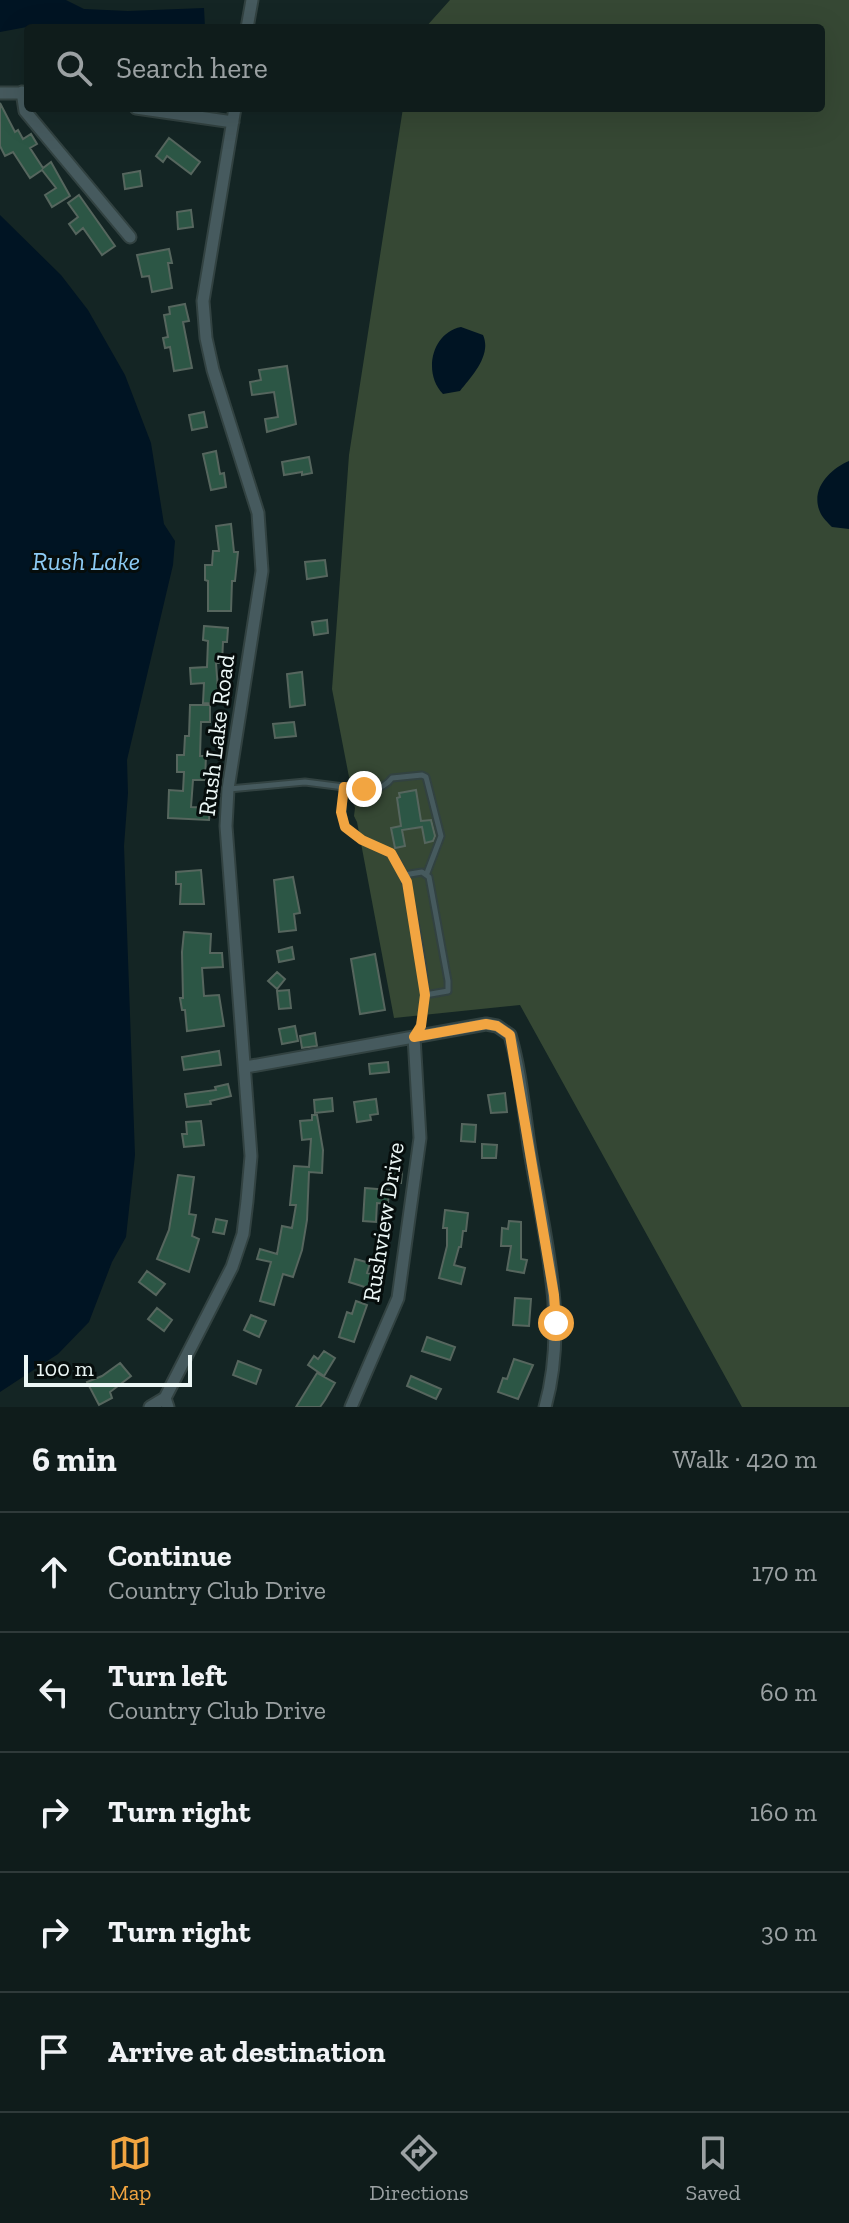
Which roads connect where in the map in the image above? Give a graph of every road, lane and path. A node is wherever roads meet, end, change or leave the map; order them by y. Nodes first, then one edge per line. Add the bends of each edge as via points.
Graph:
1 (252, 0) edge
2 (248, 24) edge
3 (24, 92) edge
4 (0, 93) edge
5 (26, 112) edge
6 (164, 112) edge
7 (234, 112) edge
8 (233, 122) junction
9 (130, 237) dead end
10 (344, 787) junction
11 (228, 789) junction
12 (427, 873) junction
13 (404, 875) junction
14 (425, 995) junction
15 (414, 1037) junction
16 (246, 1067) junction
17 (166, 1402) edge
18 (150, 1407) edge
19 (351, 1407) edge
20 (545, 1407) edge

1 - 2 street
3 - 4 street
5 - 9 street
6 - 8 street
7 - 8 street, Rush Lake Road
8 - 11 street, Rush Lake Road via 203,301 213,370 258,513 262,571
10 - 11 lane via 305,782
10 - 12 lane via 378,789 392,778 426,777 441,836
10 - 13 lane via 345,827 391,853
11 - 16 street, Rush Lake Road via 226,826
12 - 13 lane
12 - 14 lane via 449,987
13 - 14 lane
14 - 15 lane
15 - 16 street
15 - 19 street, Rushview Drive via 420,1138 398,1298
15 - 20 street via 486,1024 510,1035 554,1295 555,1348
16 - 17 street, Rush Lake Road via 251,1156 243,1234
17 - 18 street

